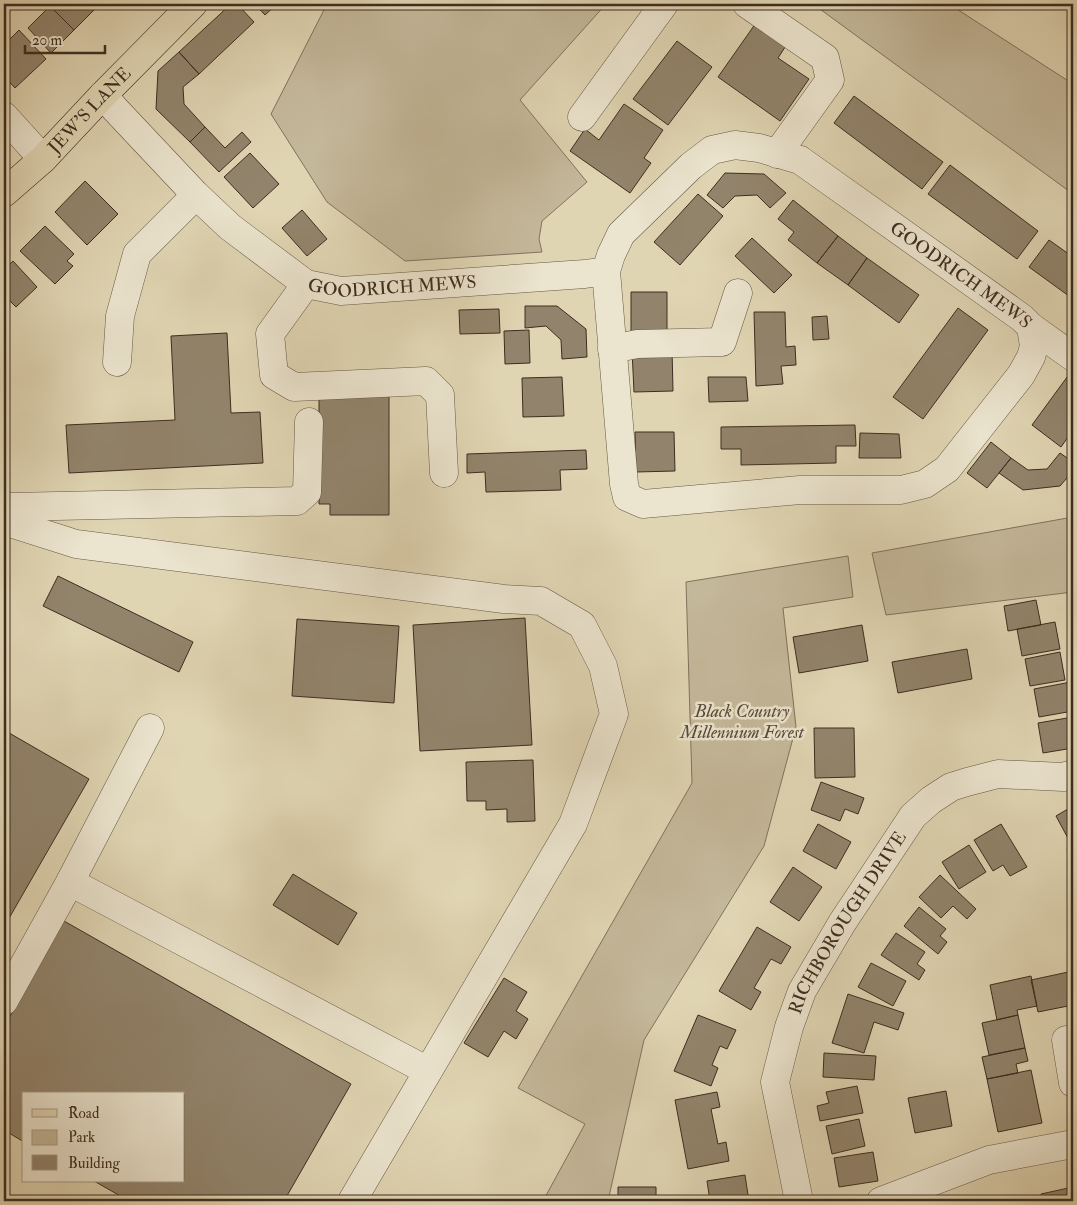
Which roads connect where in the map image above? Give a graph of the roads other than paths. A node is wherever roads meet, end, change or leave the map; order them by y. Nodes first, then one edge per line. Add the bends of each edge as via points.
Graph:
1 (193, 4) edge
2 (664, 4) edge
3 (747, 4) edge
4 (102, 95) junction
5 (4, 116) edge
6 (582, 116) dead end
7 (777, 154) junction
8 (43, 159) junction
9 (4, 193) edge
10 (196, 195) junction
11 (606, 271) junction
12 (306, 284) junction
13 (738, 293) dead end
14 (1031, 327) junction
15 (612, 349) junction
16 (1073, 357) edge
17 (117, 362) dead end
18 (309, 422) dead end
19 (444, 473) dead end
20 (4, 511) edge
21 (4, 521) edge
22 (150, 728) dead end
23 (1073, 774) edge
24 (70, 882) junction
25 (4, 1001) edge
26 (1066, 1040) dead end
27 (428, 1071) junction
28 (1073, 1083) edge
29 (1073, 1144) edge
30 (352, 1201) edge
31 (799, 1201) edge
32 (880, 1201) edge

1 - 4 main road, JEW'S LANE
2 - 6 street
3 - 7 street via 825,58 830,80
4 - 8 main road, JEW'S LANE
4 - 10 street, GOODRICH MEWS
5 - 8 street
7 - 11 street, GOODRICH MEWS via 735,145 712,150 620,234
7 - 14 street, GOODRICH MEWS via 800,160
8 - 9 main road, JEW'S LANE
10 - 12 street, GOODRICH MEWS via 230,227
10 - 17 street via 137,254 120,316
11 - 12 street, GOODRICH MEWS via 341,291
11 - 15 street, GOODRICH MEWS
12 - 19 street via 270,334 274,375 294,386 426,381 440,395
13 - 15 street via 722,342 637,344
14 - 15 street, GOODRICH MEWS via 1034,346 1021,375 947,469 924,484 900,490 800,490 643,504 627,497 624,484
14 - 16 street
18 - 20 street via 307,492 297,501 10,507
21 - 27 street via 76,544 504,599 542,601 582,625 603,666 614,714 573,824
22 - 24 street
23 - 31 street, RICHBOROUGH DRIVE via 1063,777 998,774 951,788 931,800 912,816 842,923 802,991 775,1082
24 - 25 street
24 - 27 street
26 - 28 street
27 - 30 street
29 - 32 street via 989,1160

